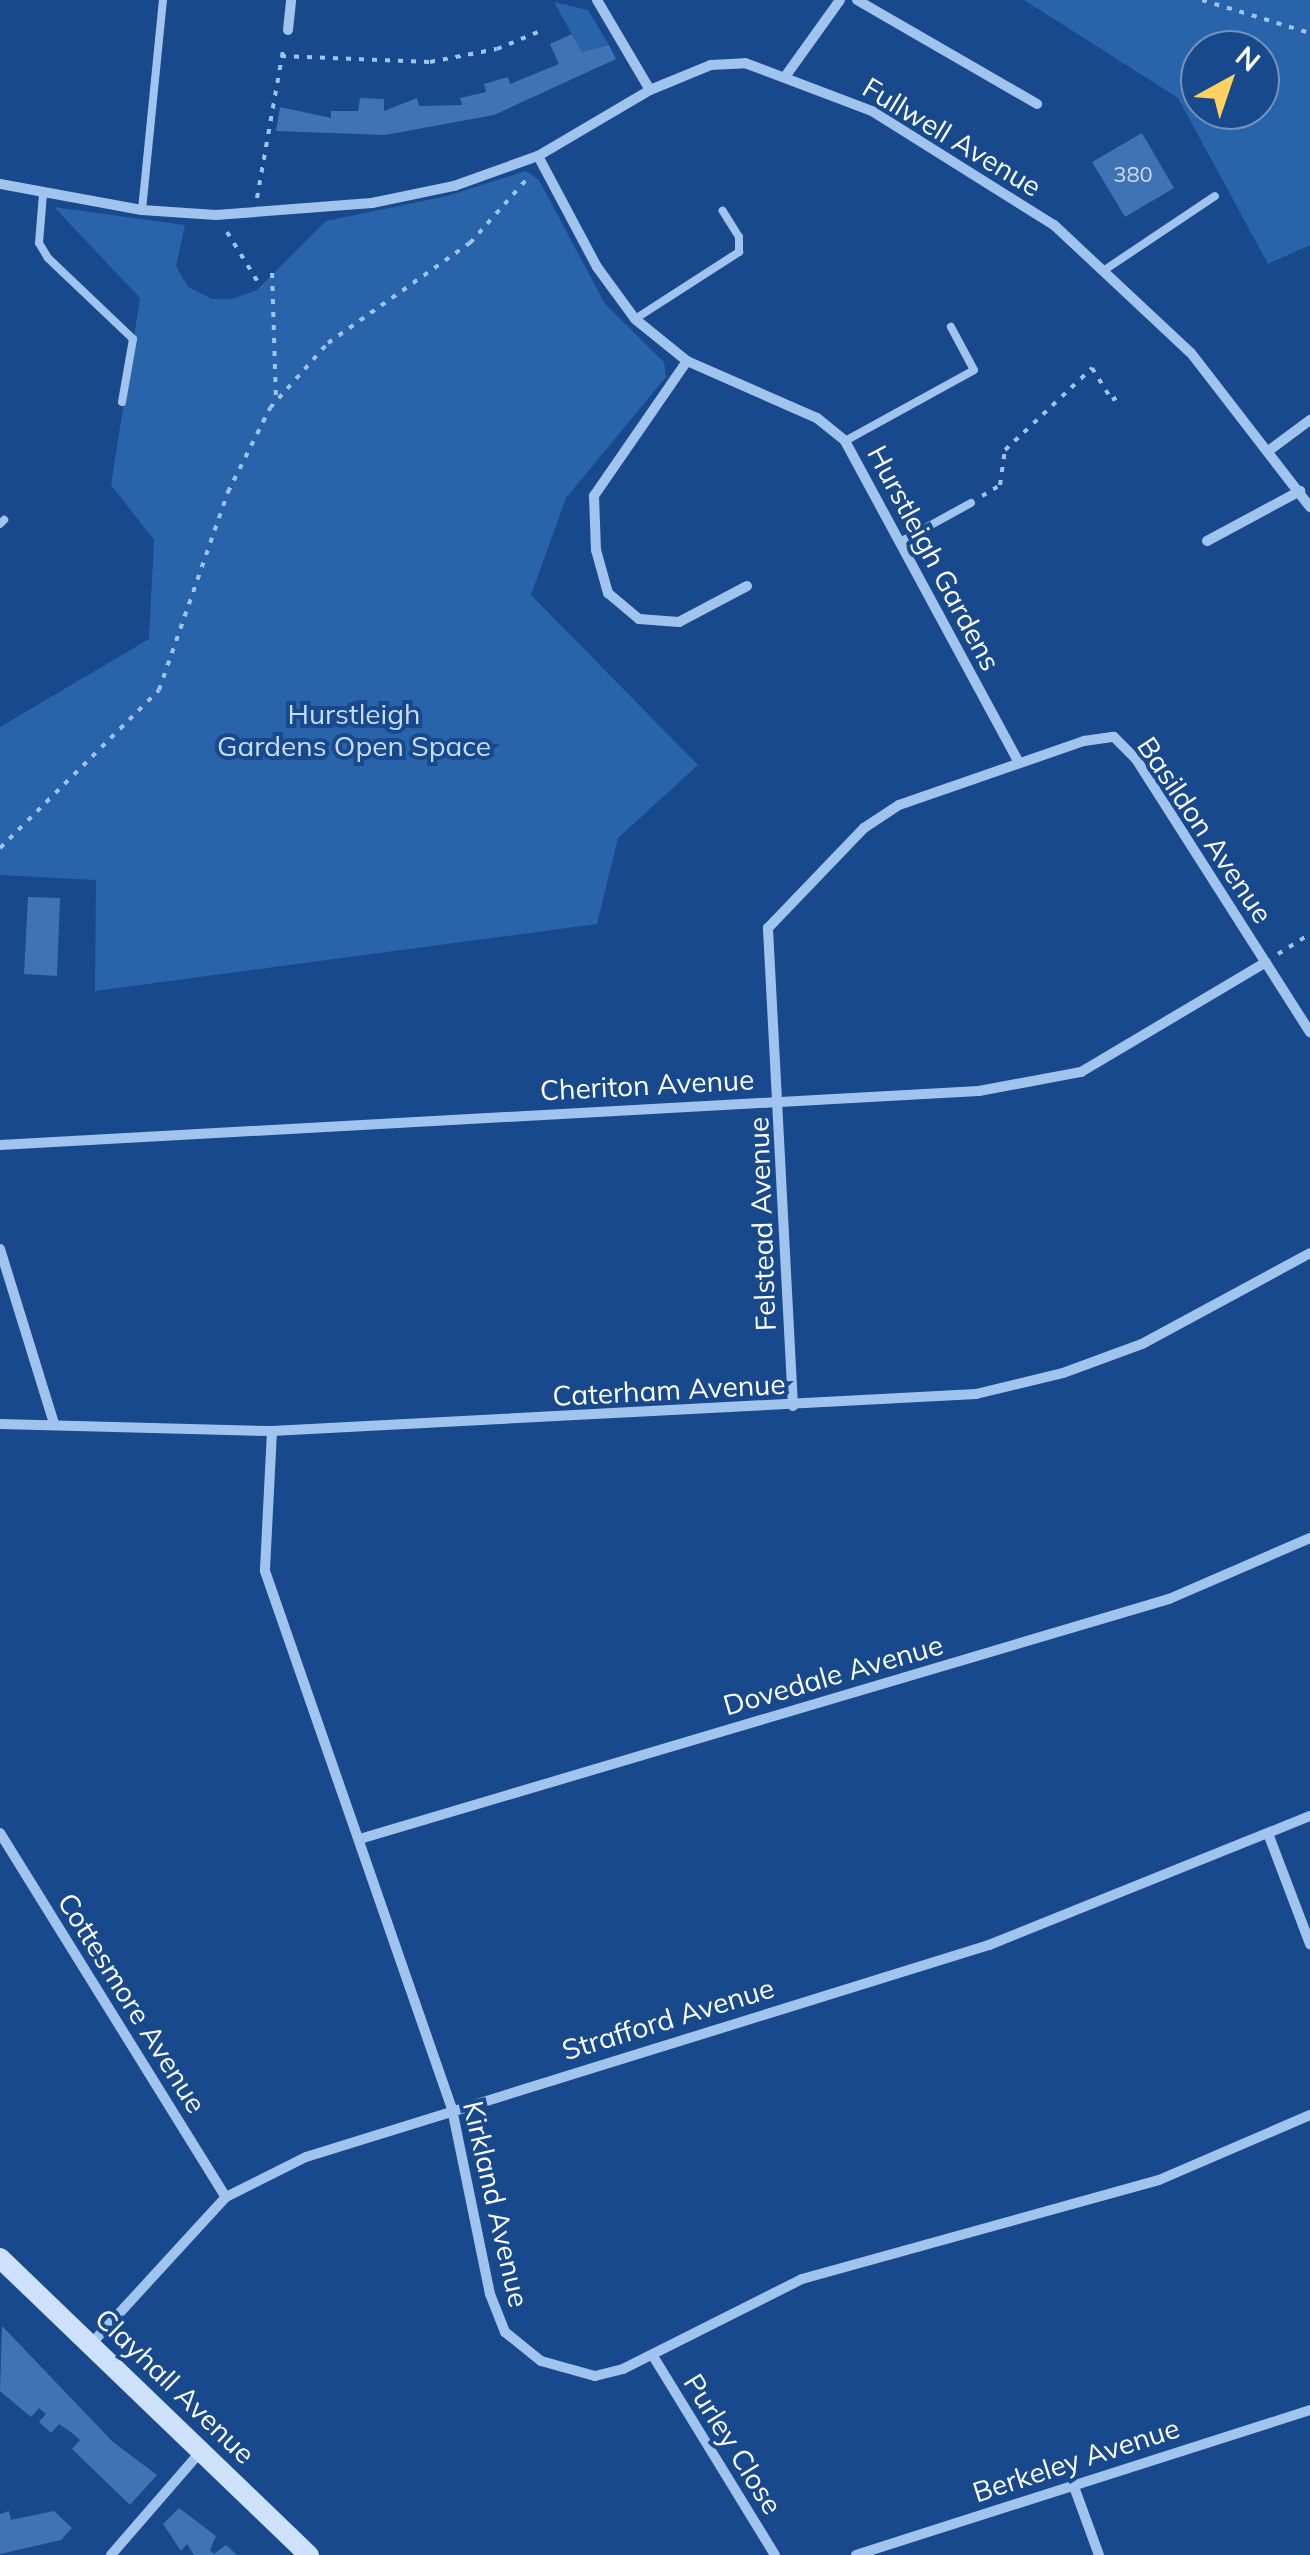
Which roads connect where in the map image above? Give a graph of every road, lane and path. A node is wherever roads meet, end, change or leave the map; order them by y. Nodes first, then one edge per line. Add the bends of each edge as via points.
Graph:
1 (163, 0) edge
2 (292, 0) edge
3 (596, 0) edge
4 (840, 0) edge
5 (857, 0) edge
6 (1202, 0) edge
7 (288, 30) joint
8 (543, 30) dead end
9 (1310, 33) edge
10 (282, 56) junction
11 (787, 74) junction
12 (650, 90) junction
13 (1037, 104) dead end
14 (538, 156) junction
15 (0, 184) edge
16 (43, 194) junction
17 (1215, 196) dead end
18 (142, 210) junction
19 (723, 211) dead end
20 (216, 215) junction
21 (254, 215) junction
22 (1106, 269) junction
23 (272, 273) dead end
24 (261, 287) dead end
25 (635, 319) junction
26 (951, 326) dead end
27 (687, 361) junction
28 (1121, 394) dead end
29 (276, 400) junction
30 (122, 402) dead end
31 (1310, 420) edge
32 (845, 441) junction
33 (1271, 449) junction
34 (1300, 490) junction
35 (971, 503) joint
36 (1310, 507) edge
37 (1208, 541) dead end
38 (900, 542) junction
39 (747, 586) dead end
40 (1019, 762) junction
41 (0, 848) edge
42 (1310, 934) edge
43 (1266, 962) junction
44 (1310, 1032) edge
45 (780, 1100) junction
46 (0, 1145) edge
47 (0, 1249) edge
48 (1310, 1253) edge
49 (792, 1406) junction
50 (0, 1424) edge
51 (54, 1424) junction
52 (272, 1431) junction
53 (1310, 1538) edge
54 (1310, 1816) edge
55 (0, 1832) edge
56 (1269, 1836) junction
57 (363, 1838) junction
58 (1310, 1944) edge
59 (452, 2109) junction
60 (1310, 2116) edge
61 (226, 2197) junction
62 (0, 2258) edge
63 (92, 2344) junction
64 (653, 2356) junction
65 (1310, 2410) edge
66 (203, 2449) junction
67 (1073, 2484) junction
68 (110, 2555) edge
69 (310, 2555) edge
70 (775, 2555) edge
71 (856, 2555) edge
72 (1099, 2555) edge

1 - 18 lane
2 - 7 street
3 - 12 street
4 - 11 street
5 - 13 street
6 - 9 path
7 - 10 path
8 - 10 path via 497,49 430,62
10 - 21 path
11 - 12 street, Fullwell Avenue via 745,63 711,65
11 - 22 street, Fullwell Avenue via 872,111 1003,188
12 - 14 street, Fullwell Avenue
14 - 21 street, Fullwell Avenue via 438,189
14 - 25 street, Hurstleigh Gardens via 598,267
14 - 29 path via 530,176 470,244 341,332
15 - 16 street, Fullwell Avenue
16 - 18 street, Fullwell Avenue
16 - 30 lane via 39,243 48,258 133,339
17 - 22 lane
18 - 20 street, Fullwell Avenue
19 - 25 lane via 739,252
20 - 21 street, Fullwell Avenue
20 - 24 path
22 - 33 street, Fullwell Avenue via 1191,353
23 - 29 path
25 - 27 street, Hurstleigh Gardens
26 - 32 lane via 974,370
27 - 32 street, Hurstleigh Gardens via 817,418
27 - 39 street via 594,496 596,550 608,593 639,618 679,622
28 - 35 path via 1112,400 1092,368 1005,450 1000,485
29 - 41 path via 228,492 159,690
31 - 33 street
32 - 38 street, Hurstleigh Gardens
33 - 34 street, Fullwell Avenue
34 - 36 street, Fullwell Avenue
34 - 37 street
35 - 38 lane
38 - 40 street, Hurstleigh Gardens
40 - 43 street, Basildon Avenue via 1114,737 1136,759
40 - 45 street, Felstead Avenue via 875,820 768,928
42 - 43 path
43 - 44 street, Basildon Avenue
43 - 45 street, Cheriton Avenue via 1081,1072 979,1091
45 - 46 street, Cheriton Avenue
45 - 49 street, Felstead Avenue
47 - 51 street
48 - 49 street, Caterham Avenue via 1142,1344 1063,1373 976,1394
49 - 52 street, Caterham Avenue
50 - 51 street, Caterham Avenue
51 - 52 street, Caterham Avenue
52 - 57 street, Kirkland Avenue via 265,1570
53 - 57 street, Dovedale Avenue via 1169,1599
54 - 56 street, Strafford Avenue
55 - 61 street, Cottesmore Avenue
56 - 58 street
56 - 59 street, Strafford Avenue via 989,1945
57 - 59 street, Kirkland Avenue
59 - 61 street, Strafford Avenue via 306,2157
59 - 64 street, Kirkland Avenue via 490,2294 505,2332 541,2361 595,2376
60 - 64 street, Kirkland Avenue via 1159,2180 802,2279
61 - 63 street, Strafford Avenue
62 - 63 street, Clayhall Avenue
63 - 66 street, Clayhall Avenue
64 - 70 street, Purley Close
65 - 67 street, Berkeley Avenue
66 - 68 street
66 - 69 street, Clayhall Avenue
67 - 71 street, Berkeley Avenue
67 - 72 street

